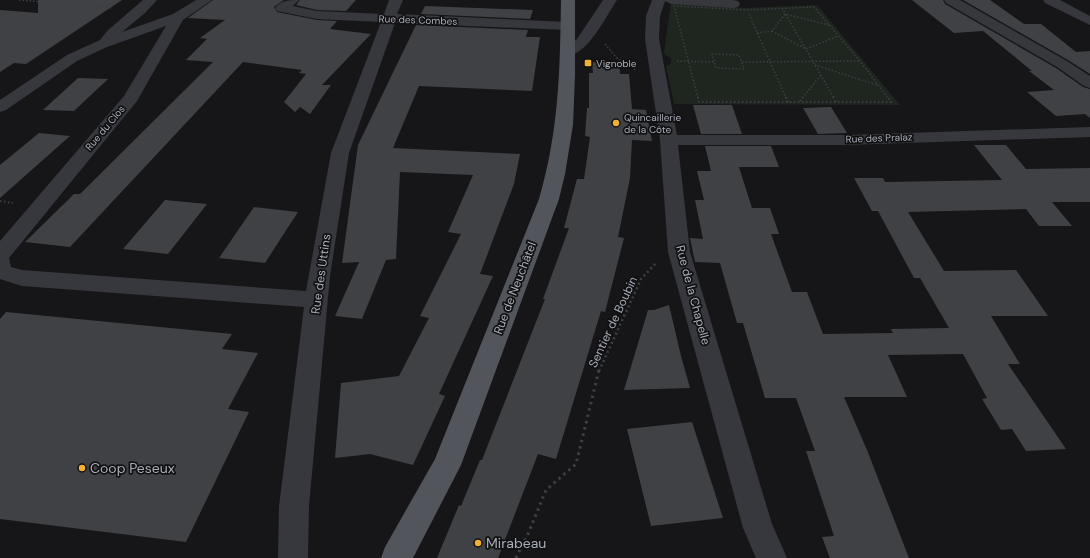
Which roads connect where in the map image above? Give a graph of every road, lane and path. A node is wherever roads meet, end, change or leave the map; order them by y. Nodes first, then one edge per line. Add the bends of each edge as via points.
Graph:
1 (19, 0) edge
2 (150, 0) edge
3 (205, 0) edge
4 (292, 0) edge
5 (568, 0) edge
6 (610, 0) edge
7 (659, 0) edge
8 (671, 0) edge
9 (951, 0) edge
10 (1050, 0) edge
11 (733, 4) dead end
12 (782, 8) junction
13 (392, 9) edge
14 (139, 10) junction
15 (747, 10) junction
16 (785, 14) junction
17 (178, 17) junction
18 (1090, 21) edge
19 (830, 25) junction
20 (567, 26) junction
21 (592, 29) junction
22 (772, 31) junction
23 (757, 33) junction
24 (838, 36) junction
25 (102, 44) junction
26 (806, 49) junction
27 (568, 52) junction
28 (655, 61) junction
29 (688, 61) junction
30 (860, 61) junction
31 (714, 62) junction
32 (742, 62) junction
33 (771, 62) junction
34 (813, 62) junction
35 (815, 65) junction
36 (821, 75) junction
37 (658, 79) junction
38 (1090, 82) edge
39 (878, 85) junction
40 (788, 102) junction
41 (800, 102) junction
42 (837, 102) junction
43 (0, 107) edge
44 (1090, 132) edge
45 (669, 140) junction
46 (679, 252) junction
47 (0, 255) edge
48 (0, 261) edge
49 (317, 300) junction
50 (293, 558) edge
51 (396, 558) edge
52 (516, 558) edge
53 (772, 558) edge

1 - 14 path
2 - 14 street
3 - 17 street, Rue du Clos
4 - 13 street, Rue des Combes via 282,8 317,15
5 - 20 main road, Rue de Neuchâtel
6 - 21 street
7 - 28 street, Rue de la Chapelle via 653,16 652,39
8 - 11 street
9 - 38 street
10 - 18 street
12 - 15 path
12 - 16 path
12 - 19 path via 814,7
13 - 20 street, Rue des Combes
13 - 49 street, Rue des Uttins via 340,153
14 - 25 street via 116,28
15 - 23 path
15 - 29 path via 674,6
16 - 19 path
16 - 22 path
16 - 26 path
17 - 25 street
17 - 47 street, Rue du Clos via 130,98
19 - 24 path
20 - 27 main road, Rue de Neuchâtel
21 - 27 street via 582,42
21 - 37 path via 599,31 608,50 617,58 640,73
22 - 23 path
22 - 26 path
23 - 33 path
24 - 26 path
24 - 30 path
25 - 43 street via 72,58
26 - 34 path
27 - 51 main road, Rue de Neuchâtel via 565,125 549,199 447,465
28 - 29 path
28 - 37 street, Rue de la Chapelle
29 - 31 path
29 - 40 path via 699,102
30 - 34 path
30 - 39 path
31 - 32 path via 716,68 744,69
31 - 32 path via 712,54 739,55
32 - 33 path
33 - 34 path
33 - 40 path
34 - 35 path
35 - 36 path
35 - 39 path
36 - 41 path
36 - 42 path
37 - 45 street, Rue de la Chapelle
39 - 42 path via 891,102
40 - 41 path
41 - 42 path
44 - 45 street, Rue des Pralaz via 846,140
45 - 46 street, Rue de la Chapelle
46 - 52 path, Sentier de Boubin via 659,260 641,279 600,368 576,464 546,490
46 - 53 street, Rue de la Chapelle via 758,528
48 - 49 street via 0,271 22,278
49 - 50 street, Rue des Uttins via 294,506

